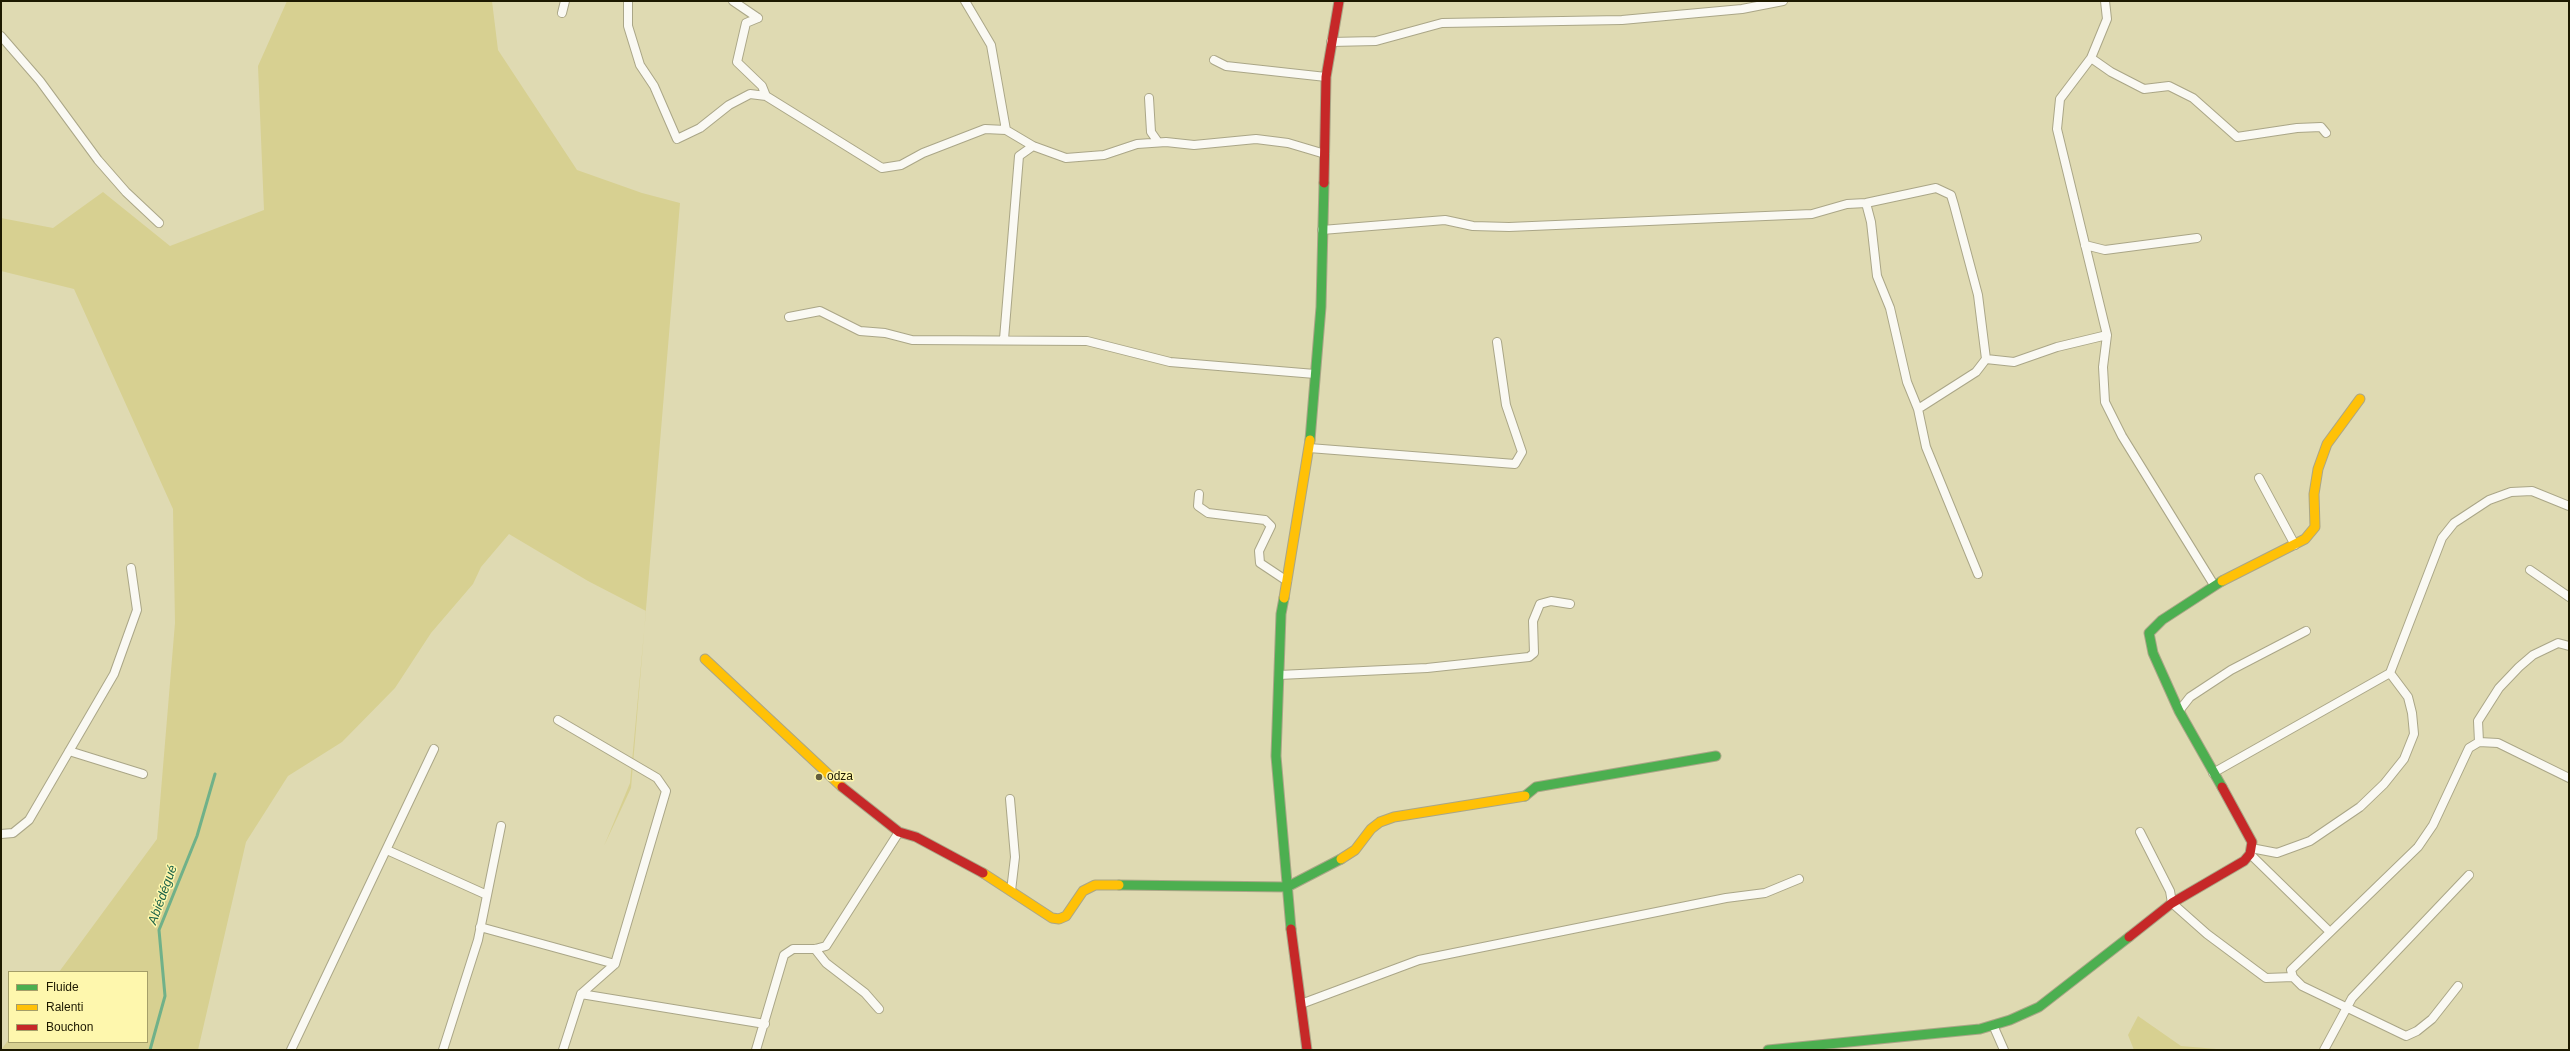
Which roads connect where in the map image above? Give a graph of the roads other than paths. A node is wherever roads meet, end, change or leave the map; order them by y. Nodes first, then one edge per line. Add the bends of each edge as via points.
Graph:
1 (565, 1) edge
2 (628, 1) edge
3 (732, 1) edge
4 (965, 1) edge
5 (1339, 1) edge
6 (1783, 1) edge
7 (2105, 1) edge
8 (562, 13) dead end
9 (1, 36) edge
10 (1331, 42) junction
11 (2090, 58) junction
12 (1214, 60) dead end
13 (1326, 77) junction
14 (766, 96) junction
15 (1149, 98) dead end
16 (1006, 130) junction
17 (2326, 133) dead end
18 (1158, 142) junction
19 (1033, 146) junction
20 (1325, 154) junction
21 (1866, 203) junction
22 (159, 223) dead end
23 (1322, 230) junction
24 (2197, 238) dead end
25 (2085, 245) junction
26 (789, 317) dead end
27 (2107, 335) junction
28 (1004, 339) junction
29 (1497, 342) dead end
30 (1986, 359) junction
31 (1315, 374) junction
32 (2360, 398) dead end
33 (1918, 409) junction
34 (1309, 448) junction
35 (2259, 478) dead end
36 (1199, 494) dead end
37 (2569, 506) edge
38 (2295, 545) junction
39 (131, 568) dead end
40 (2530, 570) dead end
41 (1978, 574) dead end
42 (1287, 581) junction
43 (2214, 585) junction
44 (2569, 597) edge
45 (1570, 604) dead end
46 (2306, 631) dead end
47 (2569, 646) edge
48 (705, 659) dead end
49 (2390, 673) junction
50 (1279, 674) junction
51 (2179, 711) junction
52 (558, 720) dead end
53 (2479, 742) junction
54 (434, 749) dead end
55 (69, 751) junction
56 (1716, 756) dead end
57 (2212, 773) junction
58 (143, 774) dead end
59 (2569, 778) edge
60 (1010, 799) dead end
61 (501, 826) dead end
62 (899, 832) junction
63 (2140, 832) dead end
64 (1, 834) edge
65 (387, 850) junction
66 (2250, 851) junction
67 (2469, 875) dead end
68 (1799, 879) dead end
69 (1287, 887) junction
70 (1011, 891) junction
71 (487, 895) junction
72 (2172, 903) junction
73 (480, 927) junction
74 (2330, 932) junction
75 (815, 950) junction
76 (615, 964) junction
77 (2293, 978) junction
78 (2458, 986) dead end
79 (581, 994) junction
80 (1301, 1004) junction
81 (880, 1009) dead end
82 (2347, 1009) junction
83 (765, 1024) junction
84 (1993, 1025) junction
85 (291, 1050) edge
86 (443, 1050) edge
87 (563, 1050) edge
88 (756, 1050) edge
89 (1307, 1050) edge
90 (1768, 1050) edge
91 (2004, 1050) edge
92 (2324, 1050) edge

1 - 8 street
2 - 14 street via 628,26 640,65 654,86 677,138 700,128 729,105 750,94
3 - 14 street via 758,18 746,23 737,62 762,86
4 - 16 street via 991,45
5 - 10 street
6 - 10 street via 1742,9 1622,20 1442,23 1376,41
7 - 11 street via 2107,19
9 - 22 street via 40,80 98,160 126,192
10 - 13 street
11 - 17 street via 2144,89 2168,86 2193,98 2237,137 2296,128 2321,127
11 - 25 street via 2060,99 2057,129
12 - 13 street via 1226,66
13 - 20 street
14 - 16 street via 882,168 901,165 923,153 985,129
15 - 18 street via 1151,132
16 - 19 street
18 - 19 street via 1137,144 1104,155 1066,158
18 - 20 street via 1194,145 1256,139 1288,142
19 - 28 street via 1019,156
20 - 23 street
21 - 23 street via 1847,204 1804,214 1509,227 1473,226 1445,220
21 - 30 street via 1936,188 1951,195 1978,295
21 - 33 street via 1871,222 1877,276 1890,308 1907,382
23 - 31 street via 1321,307
24 - 25 street via 2105,250
25 - 27 street
26 - 28 street via 820,311 860,331 885,333 912,340
27 - 30 street via 2058,347 2014,362
27 - 43 street via 2103,367 2104,402 2122,436
28 - 31 street via 1087,341 1170,362
29 - 34 street via 1506,405 1522,452 1515,464
30 - 33 street via 1976,372
31 - 34 street
32 - 38 street via 2327,444 2318,469 2314,494 2315,527 2305,539
33 - 41 street via 1926,447
34 - 42 street
35 - 38 street
36 - 42 street via 1198,506 1208,513 1265,520 1271,526 1259,552 1260,563
37 - 49 street via 2532,491 2511,492 2489,500 2454,523 2442,538
38 - 43 street
39 - 55 street via 137,610 114,674
40 - 44 street
42 - 50 street via 1281,614
43 - 51 street via 2162,620 2150,633 2153,653
45 - 50 street via 1551,601 1540,604 1533,621 1534,653 1529,657 1427,668
46 - 51 street via 2231,670 2190,697
47 - 53 street via 2558,643 2533,655 2519,667 2500,688 2478,720
48 - 62 street via 842,787
49 - 57 street
49 - 66 street via 2408,697 2412,713 2414,734 2404,759 2384,784 2360,807 2310,841 2277,853
50 - 69 street via 1276,756
51 - 57 street
52 - 76 street via 657,778 666,791
53 - 59 street via 2498,743
53 - 74 street via 2469,748 2433,825 2418,847
54 - 65 street
55 - 58 street
55 - 64 street via 29,820 14,833
56 - 69 street via 1536,787 1525,796 1394,817 1375,825 1355,850
57 - 66 street via 2252,842
60 - 70 street via 1015,857
61 - 71 street
62 - 70 street via 916,837 969,864
62 - 75 street via 832,939 826,946
63 - 72 street via 2170,891
65 - 71 street
65 - 85 street
66 - 72 street via 2244,861
66 - 74 street
67 - 82 street via 2371,977 2352,998
68 - 80 street via 1765,893 1726,898 1419,960
69 - 70 street via 1095,885 1083,891 1066,916 1059,919 1052,918
69 - 80 street
71 - 73 street
72 - 77 street via 2207,934 2266,978
72 - 84 street via 2039,1007
73 - 76 street
73 - 86 street
74 - 77 street via 2290,970
75 - 81 street via 826,963 865,993
75 - 83 street via 792,949 784,955
76 - 79 street
77 - 82 street via 2302,986
78 - 82 street via 2432,1019 2406,1036
79 - 83 street
79 - 87 street
80 - 89 street
82 - 92 street
83 - 88 street
84 - 90 street via 1980,1030
84 - 91 street

